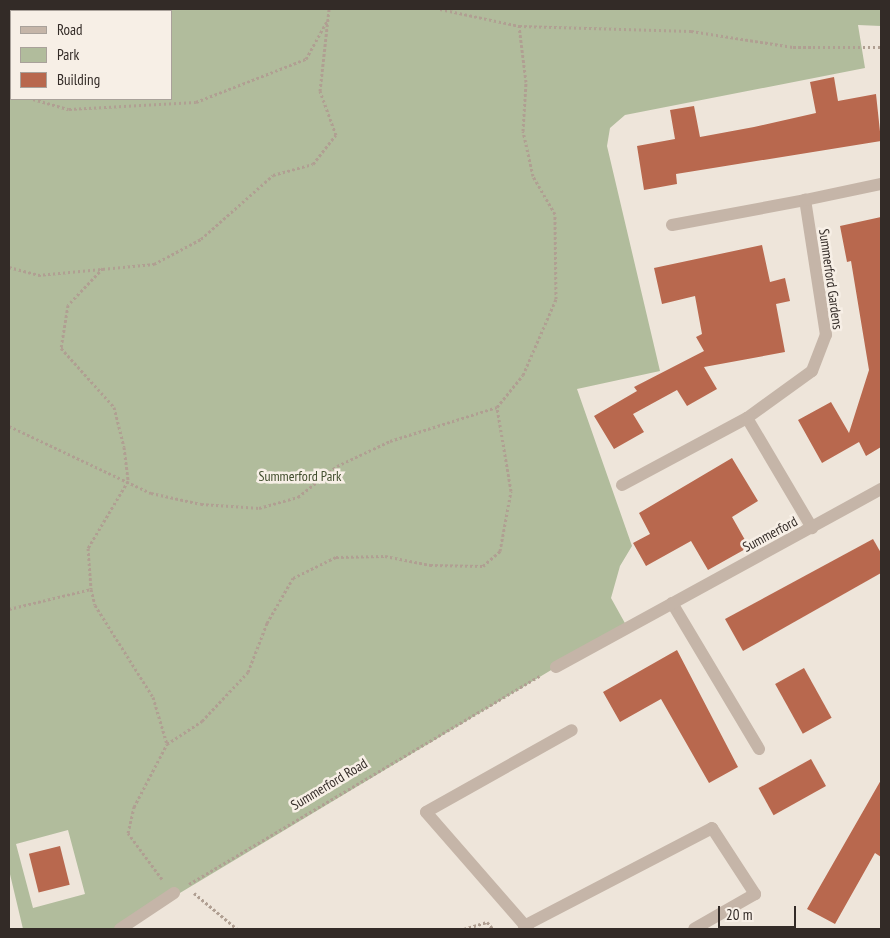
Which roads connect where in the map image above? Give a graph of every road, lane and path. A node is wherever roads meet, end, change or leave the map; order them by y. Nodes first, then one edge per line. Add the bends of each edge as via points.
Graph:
1 (329, 9) edge
2 (440, 9) edge
3 (328, 20) junction
4 (519, 26) junction
5 (881, 47) edge
6 (37, 100) edge
7 (881, 184) edge
8 (805, 200) junction
9 (672, 225) dead end
10 (9, 267) edge
11 (103, 268) junction
12 (498, 407) junction
13 (748, 418) junction
14 (9, 426) edge
15 (128, 481) junction
16 (622, 484) dead end
17 (881, 489) edge
18 (812, 528) junction
19 (91, 589) junction
20 (672, 603) junction
21 (9, 609) edge
22 (556, 666) joint
23 (572, 730) dead end
24 (167, 744) junction
25 (759, 749) dead end
26 (174, 893) joint
27 (526, 928) edge
28 (120, 929) edge
29 (237, 929) edge
30 (464, 929) edge
31 (493, 929) edge
32 (694, 929) edge

1 - 3 path
2 - 4 path
3 - 6 path via 306,60 196,102 69,109
3 - 11 path via 320,91 336,134 313,164 273,175 202,240 154,264
4 - 5 path via 691,31 794,47
4 - 12 path via 526,82 523,131 533,176 555,214 556,300 523,375
7 - 8 street
8 - 9 street
8 - 13 street, Summerford Gardens via 826,335 812,371
10 - 11 path via 38,275
11 - 15 path via 68,305 61,348 114,407
12 - 15 path via 390,441 338,466 298,496 259,508 201,504 151,493
12 - 24 path via 511,492 500,551 483,566 430,565 385,556 336,557 292,578 267,622 248,672 202,722
13 - 16 street, Summerford Gardens
13 - 18 street
14 - 15 path
15 - 19 path via 88,548
17 - 18 street, Summerford
18 - 20 street, Summerford
19 - 21 path
19 - 24 path via 95,605 153,697
20 - 22 street, Summerford
20 - 25 street
22 - 29 path, Summerford Road via 186,886
23 - 27 street via 426,812
24 - 26 path via 134,807 128,833
26 - 28 street
27 - 32 street via 712,828 755,894
30 - 31 path via 487,922

